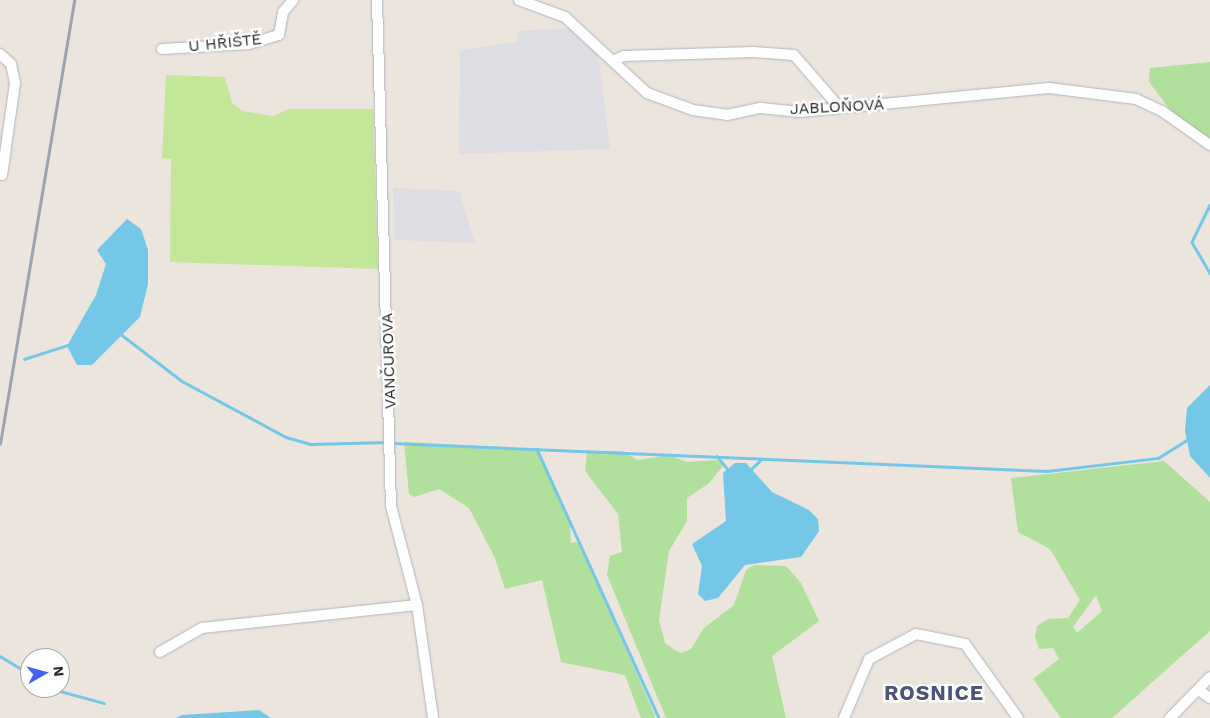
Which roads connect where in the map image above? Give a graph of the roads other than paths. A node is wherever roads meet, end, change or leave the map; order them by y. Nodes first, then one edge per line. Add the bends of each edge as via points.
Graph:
1 (293, 0) edge
2 (377, 0) edge
3 (519, 0) edge
4 (162, 49) dead end
5 (0, 54) edge
6 (615, 60) junction
7 (839, 107) junction
8 (1210, 145) edge
9 (2, 175) dead end
10 (417, 606) junction
11 (160, 652) dead end
12 (1210, 677) edge
13 (1200, 691) junction
14 (1210, 698) edge
15 (433, 718) edge
16 (844, 718) edge
17 (1018, 718) edge
18 (1170, 718) edge

1 - 4 street, U HŘIŠTĚ via 283,12 278,35 249,44
2 - 10 street, VANČUROVA via 391,506
3 - 6 street, JABLOŇOVÁ via 565,17
5 - 9 street via 11,64 15,84
6 - 7 street, JABLOŇOVÁ via 647,92 693,110 726,115 761,108 800,112
6 - 7 street via 743,52 794,55
7 - 8 street, JABLOŇOVÁ via 1049,88 1136,99 1162,111
10 - 11 street via 202,628
10 - 15 street, VANČUROVA
12 - 13 street
13 - 14 street
13 - 18 street
16 - 17 street via 869,659 916,634 965,644

